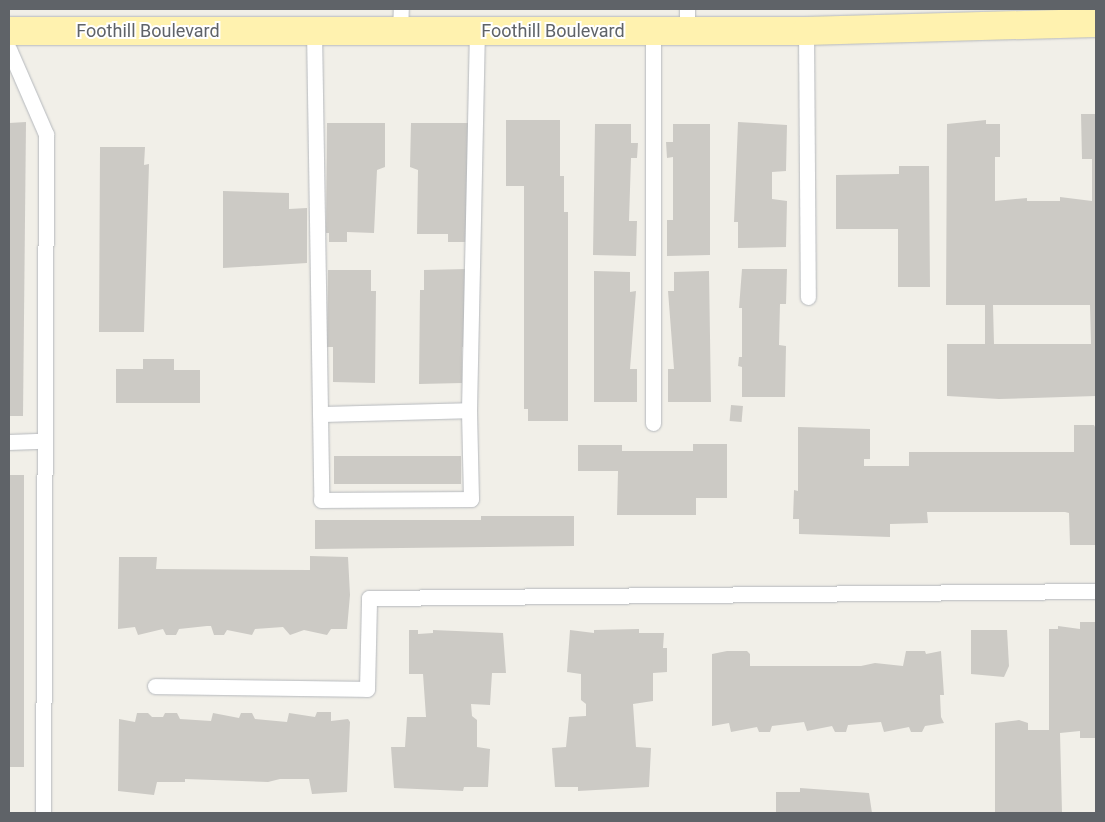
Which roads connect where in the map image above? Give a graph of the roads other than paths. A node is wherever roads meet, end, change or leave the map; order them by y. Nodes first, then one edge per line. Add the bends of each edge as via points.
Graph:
1 (401, 20) edge
2 (687, 20) edge
3 (1096, 23) edge
4 (314, 30) junction
5 (9, 31) edge
6 (652, 31) junction
7 (806, 31) junction
8 (477, 32) junction
9 (9, 49) edge
10 (808, 297) dead end
11 (469, 410) junction
12 (320, 414) junction
13 (653, 423) dead end
14 (42, 441) junction
15 (9, 442) edge
16 (1096, 591) edge
17 (155, 686) dead end
18 (44, 813) edge

1 - 4 main road, Foothill Boulevard
1 - 8 main road, Foothill Boulevard
2 - 6 main road, Foothill Boulevard
2 - 7 main road, Foothill Boulevard
3 - 7 main road, Foothill Boulevard
4 - 5 main road, Foothill Boulevard
4 - 12 lane
6 - 8 main road, Foothill Boulevard
6 - 13 lane
7 - 10 lane
8 - 11 lane
9 - 14 lane via 46,134
11 - 12 lane
11 - 12 lane via 471,499 321,500
14 - 15 lane
14 - 18 lane
16 - 17 lane via 369,598 367,689

